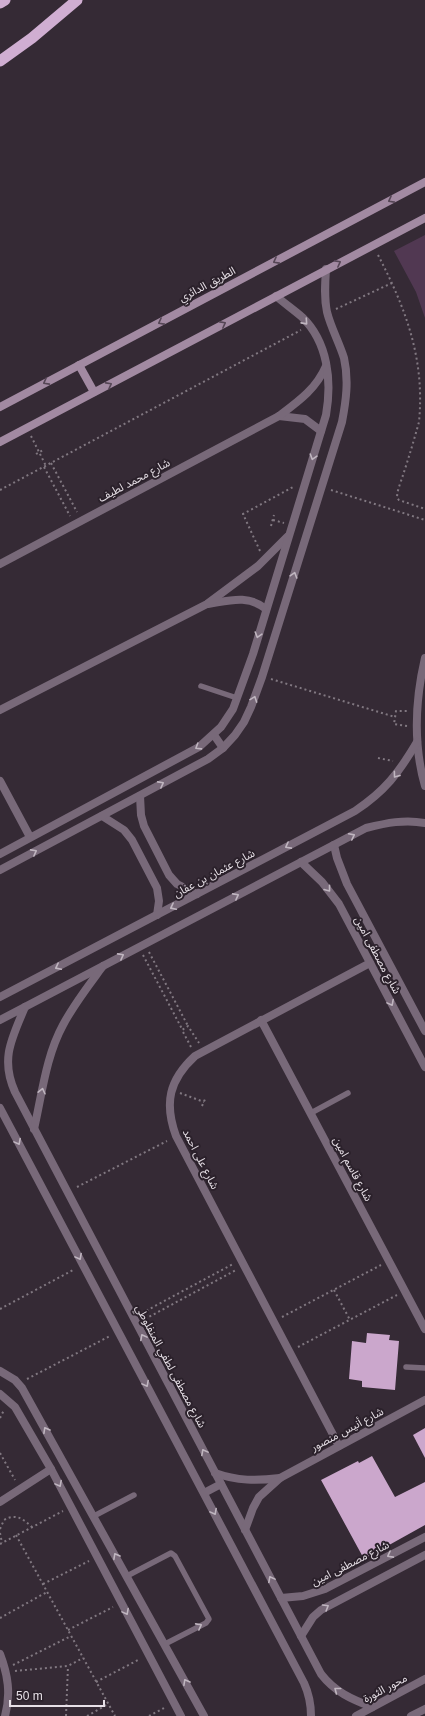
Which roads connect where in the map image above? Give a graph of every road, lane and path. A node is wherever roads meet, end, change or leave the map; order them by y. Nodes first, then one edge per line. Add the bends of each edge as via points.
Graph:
1 (4, 0) edge
2 (77, 0) edge
3 (0, 3) edge
4 (0, 61) edge
5 (425, 182) edge
6 (425, 218) edge
7 (372, 245) junction
8 (326, 269) junction
9 (392, 283) junction
10 (276, 296) junction
11 (328, 313) junction
12 (411, 323) dead end
13 (309, 326) junction
14 (79, 365) junction
15 (327, 365) junction
16 (94, 392) junction
17 (424, 396) dead end
18 (0, 407) edge
19 (279, 416) junction
20 (27, 428) junction
21 (321, 431) junction
22 (0, 442) edge
23 (43, 450) dead end
24 (39, 452) junction
25 (36, 454) dead end
26 (51, 463) junction
27 (45, 466) junction
28 (306, 480) junction
29 (321, 488) junction
30 (0, 490) edge
31 (425, 509) edge
32 (274, 515) dead end
33 (425, 520) edge
34 (78, 522) junction
35 (271, 526) dead end
36 (290, 535) junction
37 (265, 560) junction
38 (0, 564) edge
39 (207, 604) junction
40 (266, 609) junction
41 (425, 658) edge
42 (262, 677) junction
43 (201, 686) dead end
44 (237, 698) junction
45 (0, 710) edge
46 (416, 711) junction
47 (395, 717) junction
48 (416, 727) junction
49 (214, 735) junction
50 (417, 742) junction
51 (223, 748) junction
52 (378, 758) dead end
53 (404, 764) junction
54 (0, 781) edge
55 (425, 786) edge
56 (140, 796) junction
57 (102, 816) junction
58 (425, 823) edge
59 (30, 838) junction
60 (334, 845) junction
61 (0, 854) edge
62 (301, 862) junction
63 (0, 870) edge
64 (197, 894) junction
65 (157, 915) junction
66 (142, 945) junction
67 (370, 963) junction
68 (104, 965) junction
69 (0, 997) edge
70 (25, 1007) junction
71 (0, 1020) edge
72 (261, 1020) junction
73 (188, 1026) junction
74 (182, 1029) junction
75 (425, 1031) edge
76 (203, 1051) junction
77 (196, 1056) junction
78 (425, 1067) edge
79 (172, 1090) junction
80 (348, 1093) dead end
81 (206, 1097) dead end
82 (204, 1102) junction
83 (202, 1106) dead end
84 (0, 1108) edge
85 (311, 1113) junction
86 (34, 1129) junction
87 (176, 1136) junction
88 (67, 1192) junction
89 (389, 1261) junction
90 (243, 1263) junction
91 (83, 1265) junction
92 (334, 1290) junction
93 (405, 1290) junction
94 (0, 1309) edge
95 (350, 1320) junction
96 (135, 1321) junction
97 (274, 1322) junction
98 (425, 1329) edge
99 (119, 1332) junction
100 (289, 1352) junction
101 (406, 1366) dead end
102 (425, 1368) edge
103 (0, 1372) edge
104 (19, 1384) junction
105 (0, 1394) edge
106 (425, 1400) edge
107 (339, 1446) junction
108 (57, 1450) junction
109 (0, 1453) edge
110 (44, 1457) junction
111 (51, 1469) junction
112 (215, 1473) junction
113 (280, 1478) junction
114 (221, 1484) junction
115 (21, 1490) junction
116 (204, 1493) junction
117 (134, 1495) dead end
118 (0, 1502) edge
119 (71, 1507) junction
120 (94, 1516) junction
121 (32, 1527) junction
122 (0, 1529) edge
123 (245, 1530) junction
124 (0, 1533) edge
125 (16, 1535) junction
126 (425, 1537) edge
127 (1, 1544) edge
128 (425, 1555) edge
129 (97, 1557) junction
130 (127, 1576) junction
131 (43, 1584) junction
132 (47, 1592) junction
133 (281, 1598) junction
134 (121, 1603) junction
135 (0, 1618) edge
136 (68, 1630) junction
137 (71, 1636) junction
138 (301, 1636) junction
139 (165, 1644) junction
140 (0, 1654) edge
141 (148, 1654) junction
142 (83, 1658) junction
143 (68, 1666) junction
144 (6, 1670) junction
145 (425, 1680) edge
146 (96, 1682) junction
147 (174, 1703) junction
148 (108, 1704) junction
149 (372, 1708) junction
150 (425, 1709) edge
151 (5, 1716) edge
152 (66, 1716) edge
153 (87, 1716) edge
154 (115, 1716) edge
155 (150, 1716) edge
156 (181, 1716) edge
157 (204, 1716) edge
158 (311, 1716) edge
159 (356, 1716) edge
160 (412, 1716) edge

1 - 3 highway
2 - 4 highway
5 -> 14 main road, الطريق الدائري
6 - 7 main road
8 -> 7 main road
7 - 9 path
8 - 10 main road
8 - 11 street via 325,295
9 - 11 path
9 - 12 path
10 -> 13 street
16 -> 10 main road
11 - 29 street via 344,359 347,380 342,422
13 - 15 street via 317,338
13 - 26 path
14 - 16 main road
14 -> 18 main road, الطريق الدائري
15 - 19 street, شارع محمد لطيف via 320,380 310,392
15 - 21 street via 329,398
16 - 20 main road
17 - 31 path via 421,417 396,496 398,500
19 - 21 street via 305,419
19 - 34 street, شارع محمد لطيف
20 - 22 main road
20 - 24 path
21 -> 28 street
23 - 24 path
24 - 25 path
24 - 27 path
26 - 27 path
26 - 34 path
27 - 30 path
27 - 34 path
28 - 36 street
28 - 37 path via 243,514
29 - 33 path
42 -> 29 street
32 - 35 path
34 - 38 street, شارع محمد لطيف
36 - 37 street
36 - 40 street
37 - 39 street
39 - 40 street via 247,599
39 - 45 street
40 -> 44 street
41 - 46 street
42 - 47 path
51 -> 42 street via 244,722
43 - 44 lane
44 - 49 street via 227,718
46 - 47 path via 396,711
46 - 48 street
47 - 48 path via 396,725
48 - 50 street
49 - 51 street
49 -> 59 street via 198,747
50 - 53 street, شارع عثمان بن عفان
50 - 55 street
56 -> 51 street via 208,759
52 - 53 path
53 -> 64 street, شارع عثمان بن عفان via 374,799 355,811
54 - 59 street
56 - 57 street
56 - 64 street via 144,826 169,875 177,884
63 -> 57 street
57 - 65 street via 124,830 132,840 157,888
60 -> 58 street via 366,828 384,823
59 - 61 street
60 - 62 street
60 - 75 street, شارع مصطفى امين via 346,884
66 -> 62 street
62 -> 67 street, شارع مصطفى امين via 331,892
64 -> 65 street, شارع عثمان بن عفان
65 -> 69 street, شارع عثمان بن عفان
68 -> 66 street
66 - 73 path
66 - 74 path
67 - 72 street, شارع على احمد
67 -> 78 street, شارع مصطفى امين
68 - 70 street
86 -> 68 street via 50,1057 58,1036 71,1011
70 - 71 street
70 - 86 street, شارع مصطفى لطفي المنفلوطي via 9,1046 7,1070 10,1082
72 - 76 street, شارع على احمد
72 - 85 street, شارع قاسم امين
73 - 74 path
73 - 76 path
74 - 77 path
76 - 77 street, شارع على احمد
77 - 79 street, شارع على احمد via 177,1077
79 - 82 path
79 - 87 street, شارع على احمد via 169,1106
80 - 85 lane
81 - 82 path
82 - 83 path
84 -> 91 street
85 - 89 street, شارع قاسم امين
86 - 88 street, شارع مصطفى لطفي المنفلوطي
87 - 88 path
87 - 90 street, شارع على احمد
88 - 96 street, شارع مصطفى لطفي المنفلوطي
89 - 92 path
89 - 93 street, شارع قاسم امين
90 - 96 path
90 - 96 path
90 - 97 street, شارع على احمد
91 - 94 path
91 - 99 street
92 - 95 path
92 - 97 path
93 - 95 path
93 - 98 street, شارع قاسم امين
95 - 100 path
112 -> 96 street, شارع مصطفى لطفي المنفلوطي
97 - 100 street, شارع على احمد
99 - 104 path
99 -> 116 street
100 - 107 street, شارع على احمد
101 - 102 lane
103 - 104 street
108 -> 104 street
105 - 110 street via 15,1406
106 - 107 street, شارع أنيس منصور
107 - 113 street, شارع أنيس منصور
108 - 110 street
108 - 120 street
109 - 115 path
110 - 111 street
111 - 115 street
111 -> 119 street
112 - 113 street, شارع أنيس منصور via 240,1480
112 - 114 street, شارع مصطفى لطفي المنفلوطي
113 - 123 street, شارع أنيس منصور via 259,1497 252,1508
114 - 116 street
114 - 123 street, شارع مصطفى لطفي المنفلوطي
115 - 118 street
116 -> 158 street via 304,1683 311,1704
117 - 120 lane
119 - 121 path
119 - 129 street
130 -> 120 street
121 - 122 path via 15,1517 4,1520
121 - 125 path
133 -> 123 street, شارع مصطفى لطفي المنفلوطي
124 - 127 path
125 - 127 path
125 - 131 path
126 -> 133 street, شارع مصطفى امين via 324,1589 303,1596
138 -> 128 street via 313,1617 321,1610
129 - 131 path
129 - 134 street
130 - 139 street
139 -> 130 lane via 209,1619 175,1556 168,1554
131 - 132 path
132 - 135 path
132 - 136 path
133 - 138 street, شارع مصطفى لطفي المنفلوطي
134 - 136 path
134 -> 141 street
136 - 137 path
137 - 142 path
137 - 144 path
149 -> 138 street, شارع مصطفى لطفي المنفلوطي via 345,1696 328,1683
157 -> 139 street
140 - 144 street
141 - 146 path
141 - 147 street
142 - 143 path
142 - 146 path
143 - 144 path
143 - 152 path
144 - 151 street via 8,1701
145 - 149 street, محور الثورة
146 - 148 path
147 - 155 path
147 - 156 street
148 - 153 path
148 - 154 path
149 - 159 street, محور الثورة
150 - 160 street

